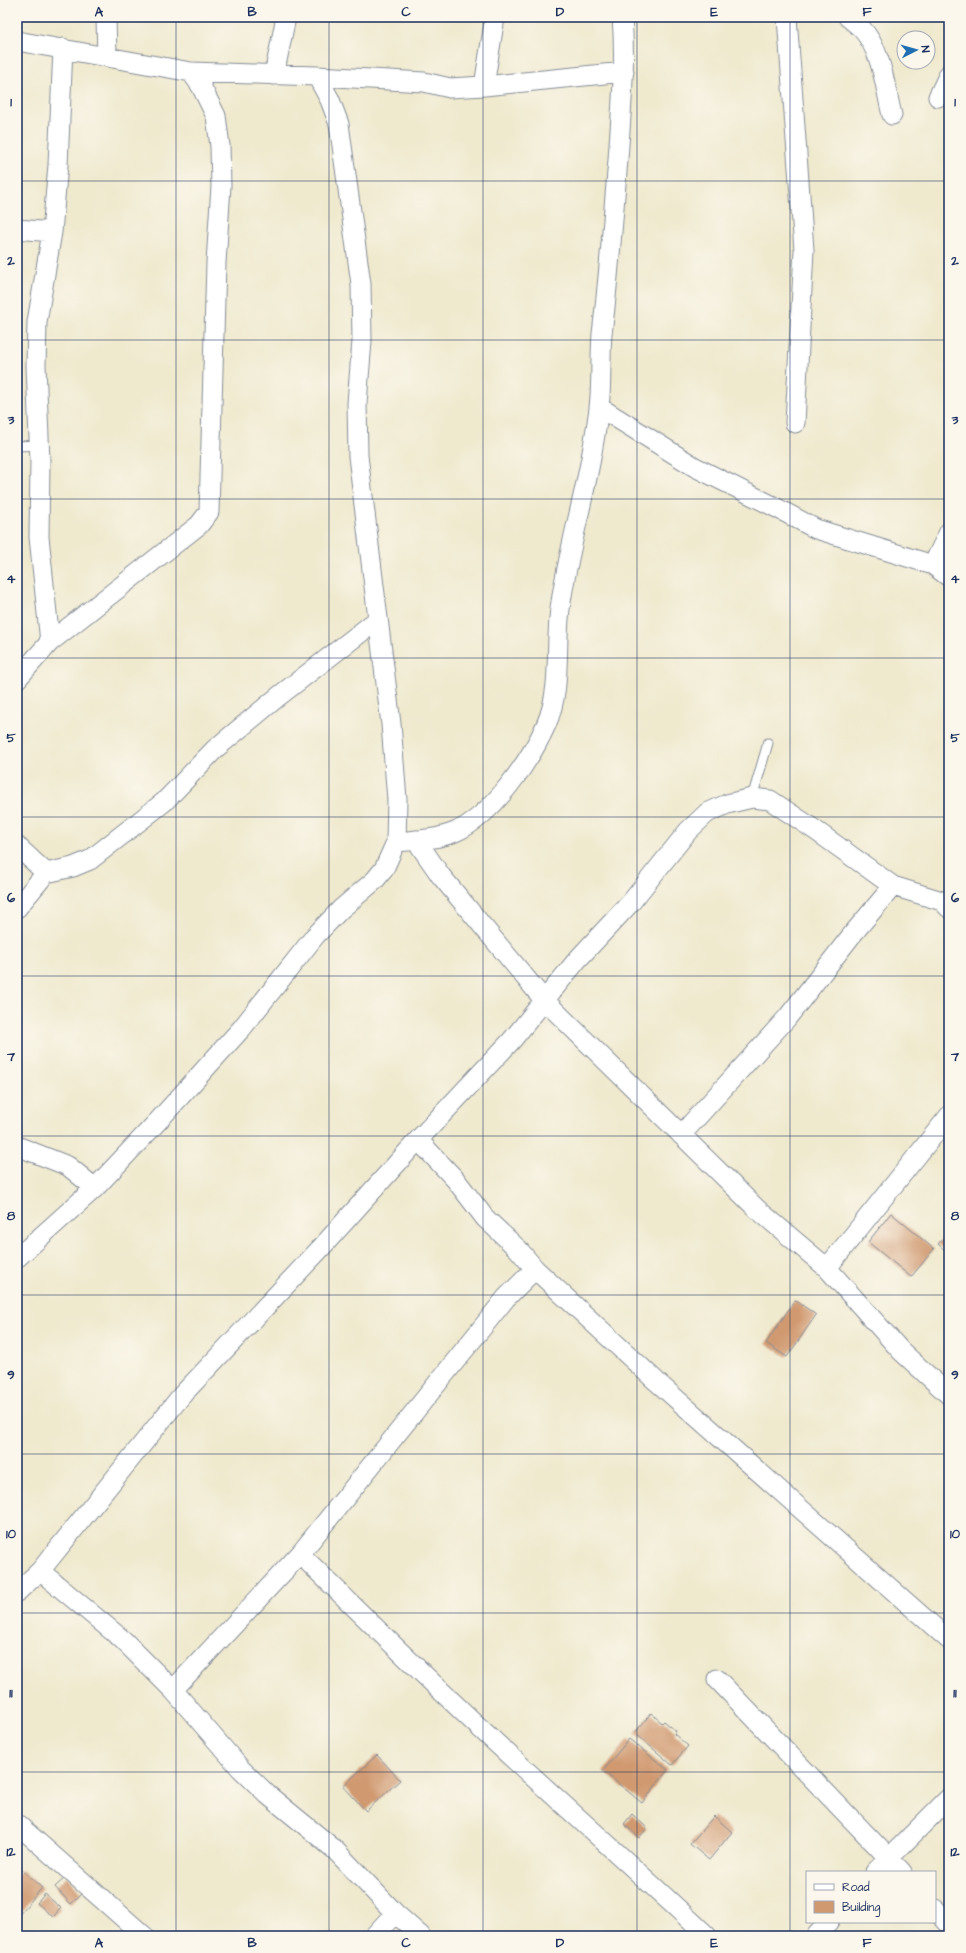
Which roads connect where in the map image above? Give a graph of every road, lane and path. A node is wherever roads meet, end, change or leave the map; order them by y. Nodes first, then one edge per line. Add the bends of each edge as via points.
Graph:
1 (106, 17) edge
2 (286, 17) edge
3 (495, 17) edge
4 (622, 17) edge
5 (787, 17) edge
6 (848, 17) edge
7 (17, 41) edge
8 (63, 48) junction
9 (107, 56) junction
10 (191, 72) junction
11 (624, 72) junction
12 (949, 74) edge
13 (274, 75) junction
14 (317, 76) junction
15 (484, 86) junction
16 (938, 97) dead end
17 (892, 115) dead end
18 (17, 229) edge
19 (52, 232) junction
20 (599, 406) junction
21 (794, 423) dead end
22 (39, 445) junction
23 (17, 446) edge
24 (949, 532) edge
25 (933, 565) junction
26 (949, 577) edge
27 (377, 620) junction
28 (50, 642) junction
29 (17, 679) edge
30 (768, 743) dead end
31 (752, 798) junction
32 (416, 840) junction
33 (396, 842) junction
34 (17, 846) edge
35 (46, 873) junction
36 (893, 886) junction
37 (947, 900) edge
38 (17, 908) edge
39 (544, 1000) junction
40 (949, 1116) edge
41 (681, 1135) junction
42 (943, 1136) edge
43 (418, 1140) junction
44 (17, 1146) edge
45 (95, 1188) junction
46 (17, 1258) edge
47 (535, 1268) junction
48 (827, 1268) junction
49 (949, 1394) edge
50 (300, 1554) junction
51 (40, 1572) junction
52 (17, 1592) edge
53 (949, 1640) edge
54 (717, 1679) dead end
55 (173, 1690) junction
56 (949, 1798) edge
57 (17, 1824) edge
58 (889, 1858) junction
59 (876, 1871) edge
60 (901, 1871) edge
61 (936, 1910) edge
62 (395, 1913) junction
63 (828, 1923) edge
64 (949, 1924) edge
65 (144, 1936) edge
66 (374, 1936) edge
67 (421, 1936) edge
68 (707, 1936) edge
69 (816, 1936) edge

1 - 9 street
2 - 13 street
3 - 15 street
4 - 11 street
5 - 21 street via 804,250
6 - 17 street via 869,39 880,64
7 - 8 street
8 - 9 street
8 - 19 street
9 - 10 street
10 - 13 street
10 - 28 street via 216,116 220,146 221,186 208,512 199,525
11 - 15 street
11 - 20 street
12 - 16 street
13 - 14 street
14 - 15 street via 424,82 450,88
14 - 27 street via 339,124 361,284 358,456
18 - 19 street
19 - 22 street via 37,322
20 - 25 street via 695,467 816,529
20 - 32 street via 591,459 561,602 557,633 555,696 546,724 513,780 484,812 456,831
22 - 23 lane
22 - 28 street via 40,537
24 - 25 street
25 - 26 street
27 - 33 street via 397,793
27 - 35 street via 273,700 215,750 164,802 90,860
28 - 29 street
30 - 31 lane
31 - 36 street via 770,800
31 - 39 street via 727,804 707,813 688,831 632,901
32 - 33 street
32 - 39 street via 441,876
33 - 45 street via 384,869 375,880 341,909 316,936 242,1028
34 - 35 street
35 - 38 street
36 - 37 street
36 - 41 street via 787,1018
39 - 41 street
39 - 43 street via 512,1040
40 - 42 street
41 - 48 street via 757,1209
42 - 48 street
43 - 47 street via 455,1179 485,1218
43 - 51 street via 182,1396
44 - 45 street via 68,1166
45 - 46 street
47 - 50 street via 506,1298
47 - 53 street via 656,1381
48 - 49 street via 901,1351
50 - 55 street
50 - 68 street via 490,1737
51 - 52 street
51 - 55 street via 123,1640
54 - 58 street
55 - 62 street via 241,1769 268,1795 334,1849
56 - 58 street
57 - 65 street
58 - 59 street
58 - 60 street
61 - 64 street
62 - 66 street
62 - 67 street
63 - 69 street

